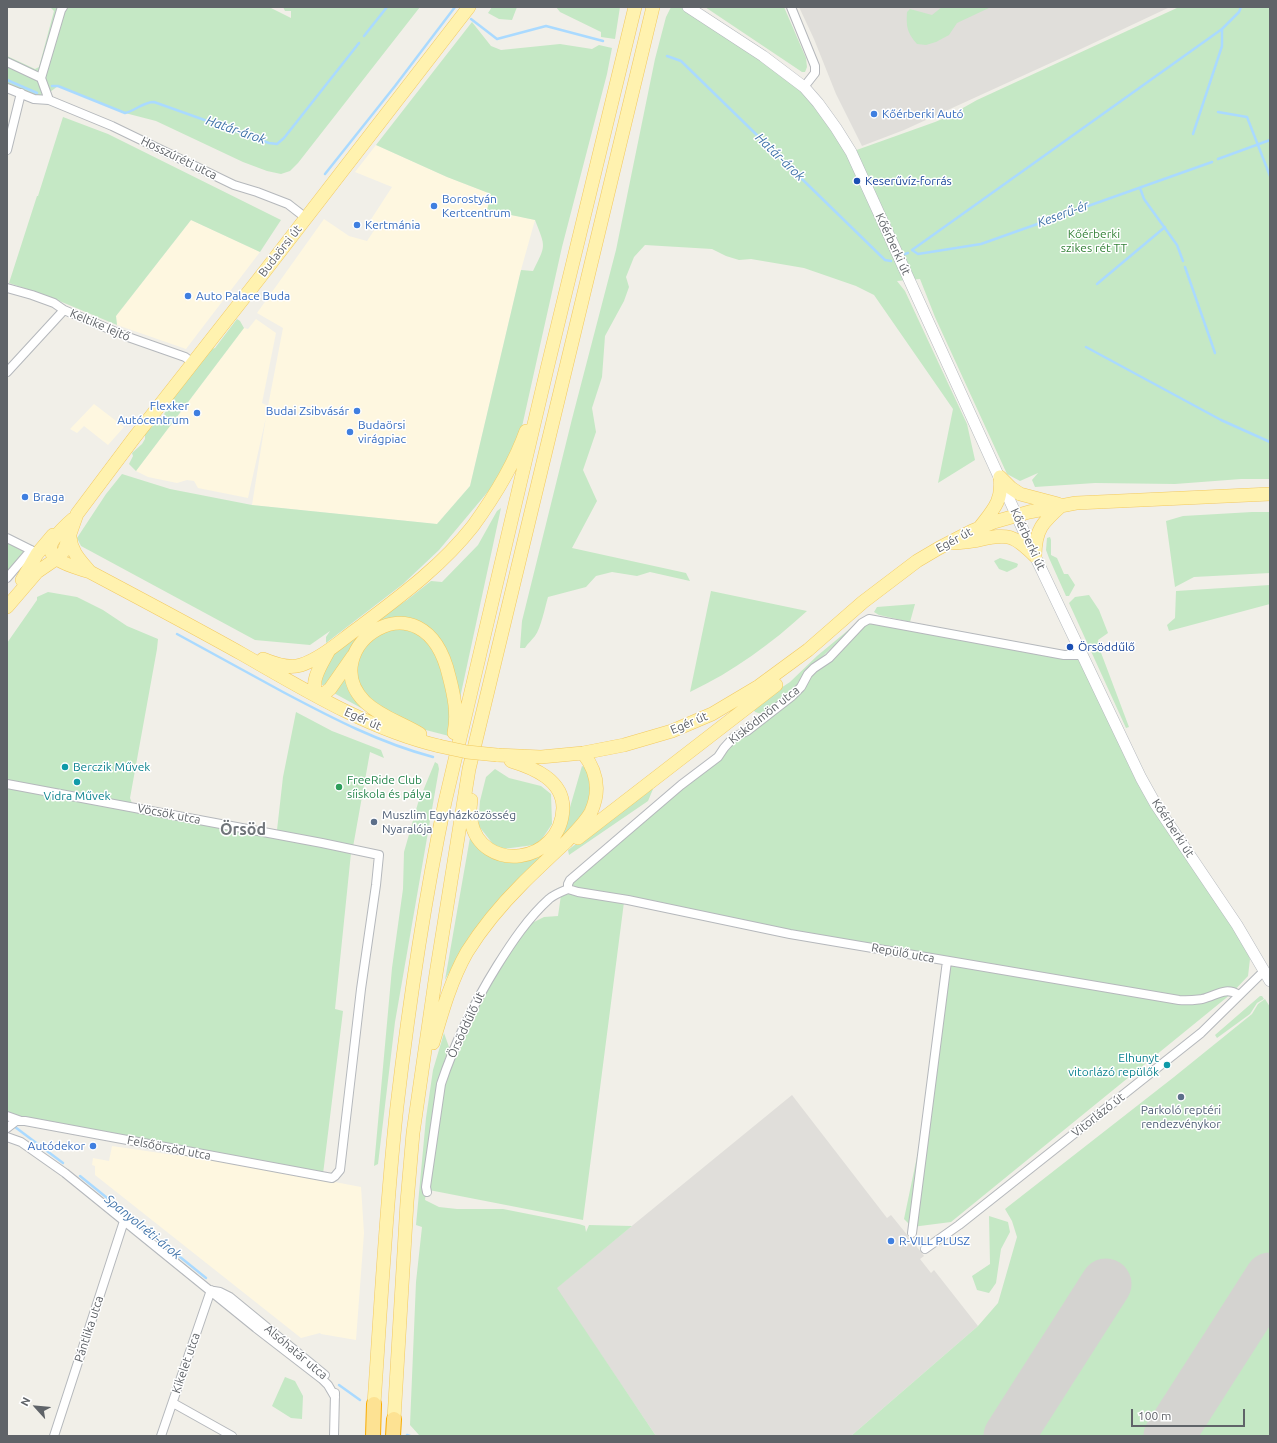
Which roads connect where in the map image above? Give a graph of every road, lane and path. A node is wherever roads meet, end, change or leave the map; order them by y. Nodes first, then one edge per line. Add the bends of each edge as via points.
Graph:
1 (63, 7) edge
2 (469, 7) edge
3 (635, 7) edge
4 (653, 7) edge
5 (688, 7) edge
6 (791, 7) edge
7 (7, 62) edge
8 (41, 78) junction
9 (804, 87) junction
10 (7, 88) edge
11 (21, 93) junction
12 (49, 100) junction
13 (7, 150) edge
14 (301, 214) junction
15 (7, 288) edge
16 (64, 310) junction
17 (193, 363) junction
18 (547, 369) junction
19 (7, 372) edge
20 (1000, 477) junction
21 (1270, 494) edge
22 (1062, 505) junction
23 (77, 514) junction
24 (1017, 515) junction
25 (980, 527) junction
26 (70, 536) junction
27 (7, 538) edge
28 (946, 544) junction
29 (34, 552) junction
30 (56, 554) junction
31 (1035, 556) junction
32 (90, 572) junction
33 (7, 578) edge
34 (10, 602) edge
35 (329, 650) junction
36 (808, 650) junction
37 (355, 653) junction
38 (241, 654) junction
39 (1082, 655) junction
40 (317, 696) junction
41 (439, 746) junction
42 (583, 753) junction
43 (497, 755) junction
44 (469, 769) junction
45 (7, 784) edge
46 (445, 802) junction
47 (543, 864) junction
48 (568, 888) junction
49 (947, 961) junction
50 (1264, 971) junction
51 (1270, 981) edge
52 (1239, 995) junction
53 (7, 1116) edge
54 (18, 1121) junction
55 (8, 1127) edge
56 (413, 1133) junction
57 (7, 1137) edge
58 (332, 1178) joint
59 (427, 1192) dead end
60 (124, 1221) junction
61 (912, 1233) dead end
62 (925, 1248) dead end
63 (211, 1290) junction
64 (173, 1403) junction
65 (374, 1404) joint
66 (394, 1419) joint
67 (54, 1436) edge
68 (161, 1436) edge
69 (232, 1436) edge
70 (334, 1436) edge
71 (373, 1436) edge
72 (393, 1436) edge

1 - 8 street
2 - 14 main road, Budaörsi út
3 - 18 main road
4 - 44 main road
5 - 9 street, Kőérberki út via 764,56
6 - 9 street via 815,66 815,73
7 - 8 street
8 - 12 street
9 - 20 street, Kőérberki út via 851,152
10 - 11 street, Hosszúréti utca
11 - 12 street, Hosszúréti utca via 34,99
11 - 13 street
12 - 14 street, Hosszúréti utca via 118,128 234,185 288,204
14 - 17 main road, Budaörsi út
15 - 16 street, Keltike lejtő via 54,303
16 - 17 street, Keltike lejtő via 185,357
16 - 19 street
17 - 23 main road, Budaörsi út
18 - 35 main road via 523,438 508,471 472,527 427,574
18 - 46 main road
20 - 22 main road via 1020,494
20 - 24 street, Kőérberki út
20 - 25 main road via 999,500
21 - 22 main road, Egér út
22 - 24 main road, Egér út
22 - 31 main road via 1047,519 1038,533
23 - 26 main road, Budaörsi út
23 - 29 main road, Budaörsi út via 66,520
23 - 30 main road via 53,540
24 - 25 main road, Egér út
24 - 31 street, Kőérberki út
25 - 28 main road, Egér út
26 - 30 main road, Budaörsi út via 68,542
26 - 32 main road via 75,555
27 - 29 street
28 - 31 main road via 998,536 1009,537
28 - 36 main road, Egér út via 885,584
29 - 30 main road
29 - 33 street
29 - 34 main road, Budaörsi út
30 - 32 main road, Egér út
30 - 34 main road
31 - 39 street, Kőérberki út
32 - 34 main road via 54,568 41,573
32 - 38 main road, Egér út
35 - 38 main road via 311,661 290,667 252,654
35 - 40 main road via 314,684
36 - 42 main road, Egér út via 759,686 687,725 641,741
36 - 47 main road via 791,673
37 - 40 main road via 330,689
37 - 41 main road via 352,664 353,679 364,701
37 - 46 main road via 371,632 383,626 396,624 422,630 440,648 447,665 456,714 447,766
38 - 40 main road, Egér út
39 - 48 street, Kisködmön utca via 1064,655 869,619 862,623 829,658 808,674 792,696 747,731 734,737 718,757 570,880
39 - 50 street, Kőérberki út via 1156,805 1237,924
40 - 41 main road, Egér út via 348,713 395,733
41 - 43 main road, Egér út, bridge
42 - 43 main road, Egér út via 541,757
42 - 47 main road via 595,771 596,785 591,813
43 - 44 main road via 540,772 560,794 563,815 558,831 545,846 532,853 502,855 482,843 470,821
44 - 56 main road
45 - 58 street, Vöcsök utca via 378,855 340,1170
46 - 65 main road via 415,972 397,1106
47 - 56 main road via 502,906 460,967 434,1037 424,1106
48 - 49 street, Repülő utca via 790,934
48 - 59 street, Örsöddűlő út via 549,899 522,928 472,1008 441,1084
49 - 52 street, Repülő utca via 1179,1000 1203,999 1228,991
49 - 61 street
50 - 51 street, Kőérberki út
50 - 52 street, Vitorlázó út
52 - 62 street, Vitorlázó út via 1216,1019 1169,1059 958,1225
53 - 54 street
54 - 55 street
54 - 58 street, Felsőörsöd utca via 151,1143
56 - 66 main road
57 - 60 street, Alsóhatár utca via 21,1142 65,1173
60 - 63 street, Alsóhatár utca
60 - 67 street, Pántlika utca
63 - 64 street, Kikelet utca
63 - 70 street, Alsóhatár utca via 230,1296 324,1374 334,1387
64 - 68 street, Kikelet utca
64 - 69 street
65 - 71 highway
66 - 72 highway

